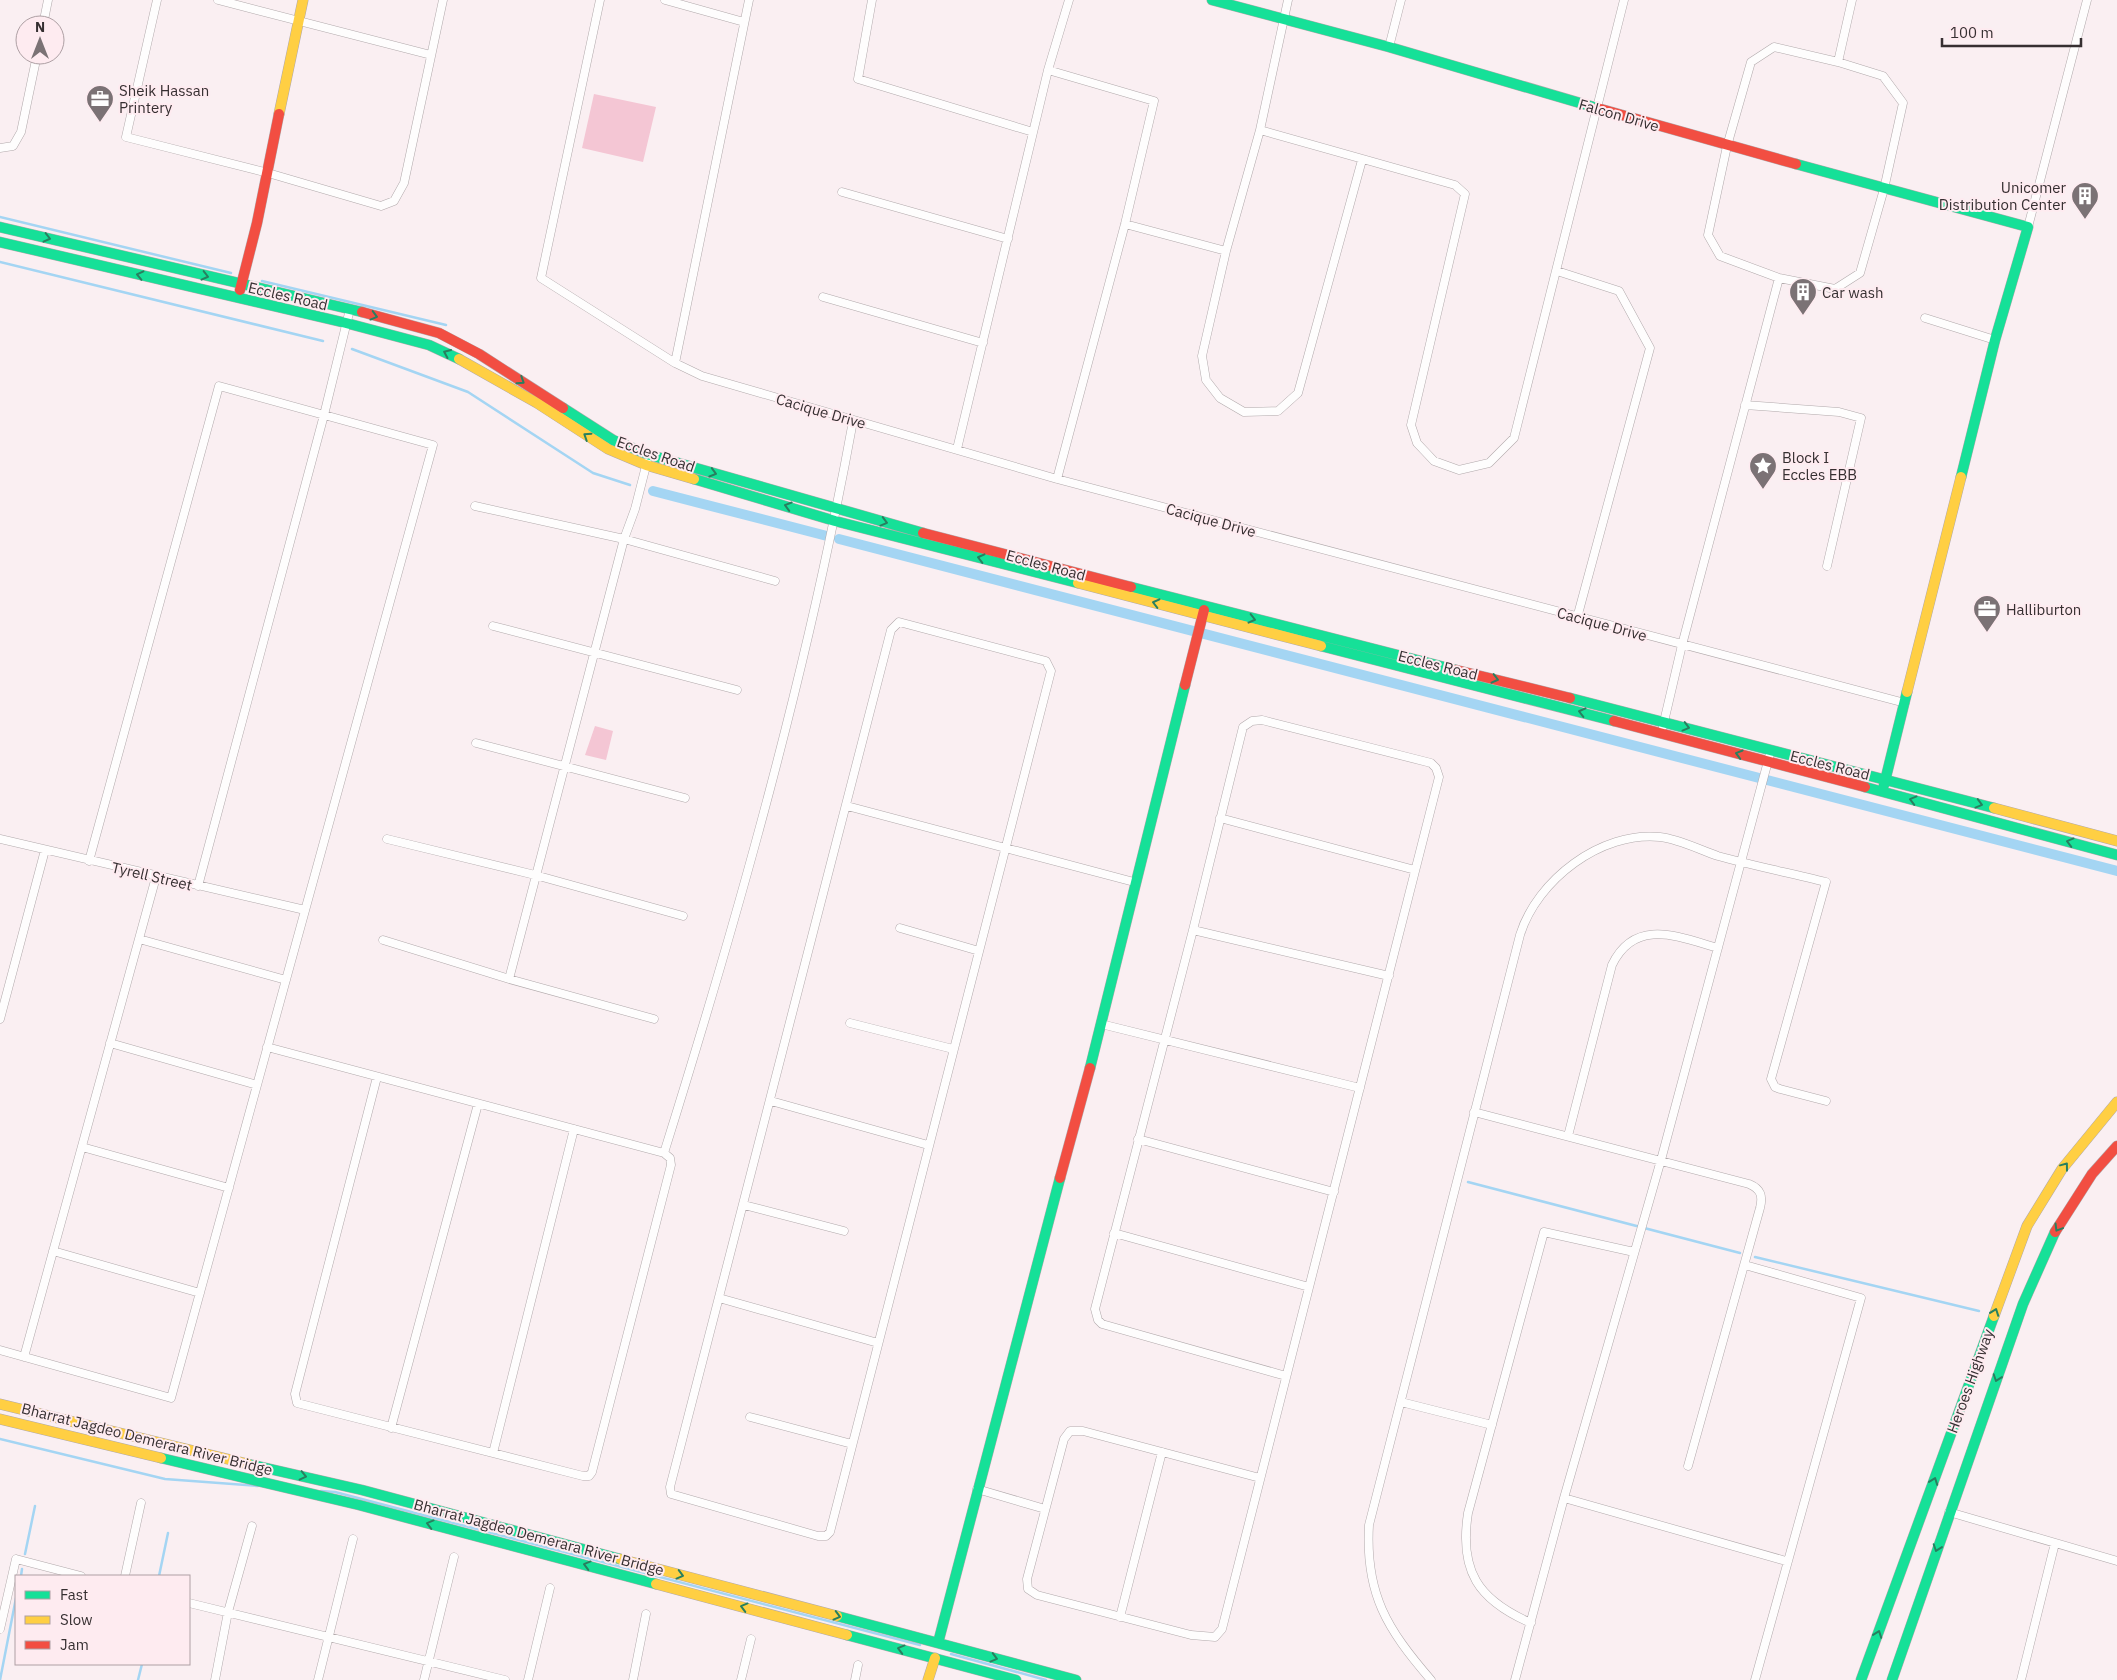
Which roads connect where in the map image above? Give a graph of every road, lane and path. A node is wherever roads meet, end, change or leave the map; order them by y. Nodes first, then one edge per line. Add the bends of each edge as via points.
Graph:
1 (48, 0) edge
2 (157, 0) edge
3 (218, 0) edge
4 (303, 0) edge
5 (443, 0) edge
6 (600, 0) edge
7 (665, 0) edge
8 (749, 0) edge
9 (872, 0) edge
10 (1069, 0) edge
11 (1212, 0) edge
12 (1288, 0) edge
13 (1402, 0) edge
14 (1624, 0) edge
15 (1852, 0) edge
16 (2087, 0) edge
17 (45, 15) edge
18 (1283, 19) junction
19 (299, 21) junction
20 (744, 22) junction
21 (1389, 47) junction
22 (431, 55) junction
23 (1838, 62) junction
24 (35, 65) edge
25 (1048, 70) junction
26 (1597, 109) junction
27 (1260, 130) junction
28 (1034, 132) junction
29 (1727, 146) junction
30 (0, 148) edge
31 (1362, 160) junction
32 (268, 173) junction
33 (1884, 188) junction
34 (842, 192) dead end
35 (1125, 224) junction
36 (0, 227) edge
37 (2028, 227) junction
38 (1008, 239) junction
39 (0, 242) edge
40 (1226, 251) junction
41 (1557, 271) junction
42 (1779, 278) junction
43 (241, 285) junction
44 (823, 297) dead end
45 (238, 298) junction
46 (350, 310) junction
47 (1926, 318) dead end
48 (346, 323) junction
49 (1995, 340) junction
50 (983, 343) junction
51 (675, 364) junction
52 (1745, 405) junction
53 (324, 415) junction
54 (853, 421) junction
55 (957, 449) junction
56 (648, 460) junction
57 (1057, 479) junction
58 (475, 506) dead end
59 (836, 515) junction
60 (624, 539) junction
61 (1827, 566) dead end
62 (775, 582) dead end
63 (1204, 611) junction
64 (1577, 618) junction
65 (494, 626) dead end
66 (1682, 644) junction
67 (594, 652) junction
68 (737, 690) dead end
69 (1904, 703) junction
70 (1664, 720) junction
71 (1662, 732) junction
72 (476, 743) dead end
73 (1771, 750) junction
74 (1768, 762) junction
75 (565, 765) junction
76 (1886, 780) junction
77 (1883, 792) junction
78 (685, 798) dead end
79 (847, 806) junction
80 (1220, 818) junction
81 (0, 839) edge
82 (387, 839) dead end
83 (2117, 841) edge
84 (1006, 848) junction
85 (45, 850) junction
86 (2117, 855) edge
87 (1741, 860) junction
88 (89, 862) junction
89 (1415, 870) junction
90 (536, 875) junction
91 (156, 876) junction
92 (1134, 882) junction
93 (198, 886) junction
94 (305, 910) junction
95 (683, 916) dead end
96 (900, 928) dead end
97 (1193, 930) junction
98 (139, 940) junction
99 (383, 940) dead end
100 (1718, 948) junction
101 (979, 951) junction
102 (1389, 976) junction
103 (509, 979) junction
104 (286, 980) junction
105 (0, 1019) edge
106 (654, 1020) dead end
107 (850, 1022) dead end
108 (1101, 1024) junction
109 (1163, 1039) junction
110 (110, 1043) junction
111 (267, 1047) junction
112 (953, 1049) junction
113 (377, 1076) junction
114 (257, 1085) junction
115 (1360, 1088) junction
116 (771, 1102) junction
117 (1826, 1102) dead end
118 (2117, 1102) edge
119 (478, 1104) junction
120 (1474, 1112) junction
121 (574, 1129) junction
122 (1568, 1136) junction
123 (1138, 1139) junction
124 (928, 1145) junction
125 (2117, 1146) edge
126 (82, 1147) junction
127 (664, 1154) junction
128 (1661, 1160) junction
129 (229, 1188) junction
130 (1334, 1192) junction
131 (744, 1205) junction
132 (844, 1231) dead end
133 (1114, 1233) junction
134 (53, 1251) junction
135 (1634, 1252) junction
136 (1745, 1265) junction
137 (1309, 1287) junction
138 (200, 1293) junction
139 (719, 1298) junction
140 (878, 1343) junction
141 (0, 1350) edge
142 (24, 1357) junction
143 (1286, 1376) junction
144 (1401, 1402) junction
145 (0, 1404) edge
146 (750, 1417) dead end
147 (0, 1419) edge
148 (1492, 1426) junction
149 (391, 1428) junction
150 (852, 1444) junction
151 (1162, 1452) junction
152 (493, 1454) junction
153 (1688, 1466) dead end
154 (1260, 1478) junction
155 (978, 1489) junction
156 (1564, 1498) junction
157 (140, 1503) dead end
158 (1045, 1509) junction
159 (1949, 1512) junction
160 (252, 1526) dead end
161 (353, 1539) dead end
162 (2055, 1543) junction
163 (454, 1557) dead end
164 (1786, 1561) junction
165 (2117, 1561) edge
166 (77, 1575) edge
167 (125, 1575) edge
168 (550, 1588) dead end
169 (190, 1603) edge
170 (228, 1612) junction
171 (646, 1614) dead end
172 (1120, 1617) junction
173 (1531, 1623) junction
174 (0, 1629) edge
175 (328, 1636) junction
176 (751, 1639) dead end
177 (938, 1643) junction
178 (429, 1661) junction
179 (858, 1665) dead end
180 (932, 1668) edge
181 (215, 1680) edge
182 (318, 1680) edge
183 (424, 1680) edge
184 (505, 1680) edge
185 (528, 1680) edge
186 (633, 1680) edge
187 (741, 1680) edge
188 (855, 1680) edge
189 (1016, 1680) edge
190 (1076, 1680) edge
191 (1431, 1680) edge
192 (1515, 1680) edge
193 (1754, 1680) edge
194 (1861, 1680) edge
195 (1892, 1680) edge
196 (2021, 1680) edge

1 - 17 street
2 - 32 street via 126,137
3 - 19 street
4 - 19 street
5 - 22 street
6 - 51 street, Cacique Drive via 541,278
7 - 20 street
8 - 20 street
9 - 28 street via 858,79
10 - 25 street
11 - 18 street, Falcon Drive
12 - 18 street
13 - 21 street
14 - 26 street
15 - 23 street
16 - 37 street
18 - 21 street, Falcon Drive
18 - 27 street
19 - 22 street
19 - 32 street
20 - 51 street
21 - 26 street, Falcon Drive
22 - 32 street via 404,184 394,202 381,206
23 - 29 street via 1774,47 1751,62
23 - 33 street via 1883,76 1904,102
24 - 30 street via 21,132 13,146
25 - 28 street
25 - 35 street via 1154,101
26 - 29 street, Falcon Drive
26 - 41 street
27 - 31 street
27 - 40 street
28 - 38 street
29 - 33 street, Falcon Drive
29 - 42 street via 1708,235 1720,256
31 - 40 street via 1298,393 1278,411 1244,412 1220,398 1206,380 1202,356
31 - 41 street via 1456,184 1466,194 1411,425 1418,444 1434,461 1459,470 1488,463 1514,438
32 - 43 street
33 - 37 street, Falcon Drive
33 - 42 street via 1860,273 1835,288
34 - 38 street
35 - 40 street
35 - 57 street
36 -> 43 street, Eccles Road
37 - 49 street
38 - 50 street
45 -> 39 street, Eccles Road
41 - 64 street via 1619,291 1650,348
42 - 52 street
43 - 45 street
43 - 46 street, Eccles Road
44 - 50 street
45 - 48 street, Eccles Road
46 - 48 street
46 -> 56 street, Eccles Road via 460,342
47 - 49 street
48 - 53 street
56 -> 48 street, Eccles Road via 608,449 460,359 429,345
49 - 69 street
50 - 55 street
51 - 54 street, Cacique Drive via 702,376
52 - 61 street via 1839,412 1861,418
52 - 66 street
53 - 88 street via 219,386
53 - 93 street
53 - 94 street via 433,445
54 - 55 street, Cacique Drive
54 - 59 street
55 - 57 street, Cacique Drive
56 - 59 street, Eccles Road
56 - 60 street
57 - 64 street, Cacique Drive
58 - 60 street
59 - 63 street, Eccles Road
59 - 127 street via 760,822
60 - 62 street
60 - 67 street
63 -> 70 street, Eccles Road
71 -> 63 street, Eccles Road
63 - 92 street
64 - 66 street, Cacique Drive
65 - 67 street
66 - 69 street, Cacique Drive
66 - 70 street
67 - 68 street
67 - 75 street
69 - 76 street
70 - 71 street
70 -> 73 street, Eccles Road
74 -> 71 street, Eccles Road
72 - 75 street
73 - 74 street
73 - 76 street, Eccles Road
74 - 77 street, Eccles Road
74 - 87 street
75 - 78 street
75 - 90 street
76 - 77 street
76 -> 83 street, Eccles Road
86 -> 77 street, Eccles Road
79 - 84 street
79 - 84 street via 891,630 899,622 1046,661 1050,666
79 - 116 street
80 - 89 street
80 - 89 street via 1243,726 1252,721 1262,720 1431,763 1439,777
80 - 97 street
81 - 85 street, Tyrell Street
82 - 90 street
84 - 92 street
84 - 101 street
85 - 88 street, Tyrell Street
85 - 105 street
87 - 100 street
87 - 117 street via 1826,882 1771,1079 1775,1087
87 - 120 street via 1662,837 1648,837 1621,841 1595,850 1566,869 1524,922
88 - 91 street, Tyrell Street
89 - 102 street
90 - 95 street
90 - 103 street
91 - 93 street, Tyrell Street
91 - 98 street
92 - 108 street
93 - 94 street, Tyrell Street
94 - 104 street
96 - 101 street
97 - 102 street
97 - 109 street
98 - 104 street
98 - 110 street
99 - 103 street
100 - 122 street via 1658,933 1633,940 1624,948 1612,965
100 - 128 street
101 - 112 street
102 - 115 street
103 - 106 street
104 - 111 street
107 - 112 street
108 - 109 street
108 - 155 street
109 - 115 street
109 - 123 street
110 - 114 street
110 - 126 street
111 - 113 street
111 - 114 street
112 - 124 street
113 - 119 street
113 - 149 street via 295,1394 297,1403 302,1406
114 - 129 street
115 - 130 street
116 - 124 street
116 - 131 street
194 -> 118 street, Heroes Highway via 2027,1226 2062,1169
119 - 121 street
119 - 149 street
120 - 122 street
120 - 144 street
121 - 127 street
121 - 152 street
122 - 128 street
123 - 130 street
123 - 133 street
124 - 140 street
125 -> 159 street, Heroes Highway via 2092,1174 2051,1242 2023,1304
126 - 129 street
126 - 134 street
127 - 152 street via 670,1158 671,1165 592,1472 584,1476
128 - 135 street
128 - 136 street via 1749,1184 1760,1191 1762,1199
129 - 138 street
130 - 137 street
131 - 132 street
131 - 139 street
133 - 137 street
133 - 143 street via 1095,1309 1102,1324
134 - 138 street
134 - 142 street
135 - 148 street via 1544,1232
135 - 156 street
136 - 153 street
136 - 164 street via 1861,1298
137 - 143 street
138 - 142 street via 171,1398
139 - 140 street
139 - 150 street via 670,1487 671,1494 826,1536 830,1532
140 - 150 street
141 - 142 street
143 - 154 street
144 - 148 street
144 - 191 street via 1372,1512 1369,1563 1385,1618
145 -> 177 street, Bharrat Jagdeo Demerara River Bridge via 362,1490
146 - 150 street
180 -> 147 street, Bharrat Jagdeo Demerara River Bridge via 350,1502
148 - 173 street via 1468,1513 1465,1549 1471,1572 1489,1597 1513,1615
149 - 152 street
151 - 154 street
151 - 158 street via 1083,1431 1070,1431 1064,1439
151 - 172 street
154 - 172 street via 1222,1629 1215,1638
155 - 158 street
155 - 177 street
156 - 164 street
156 - 173 street
157 - 167 street
158 - 172 street via 1026,1579 1028,1589 1037,1595
159 - 162 street
159 -> 195 street, Heroes Highway
160 - 170 street
161 - 175 street
162 - 165 street
162 - 196 street
163 - 178 street
164 - 193 street
166 - 174 street via 16,1559
168 - 185 street
169 - 170 street
170 - 175 street
170 - 181 street
171 - 186 street
173 - 192 street
175 - 178 street
175 - 182 street
176 - 187 street
177 -> 190 street, Bharrat Jagdeo Demerara River Bridge
178 - 183 street
178 - 184 street
179 - 188 street
180 - 189 street, Bharrat Jagdeo Demerara River Bridge

